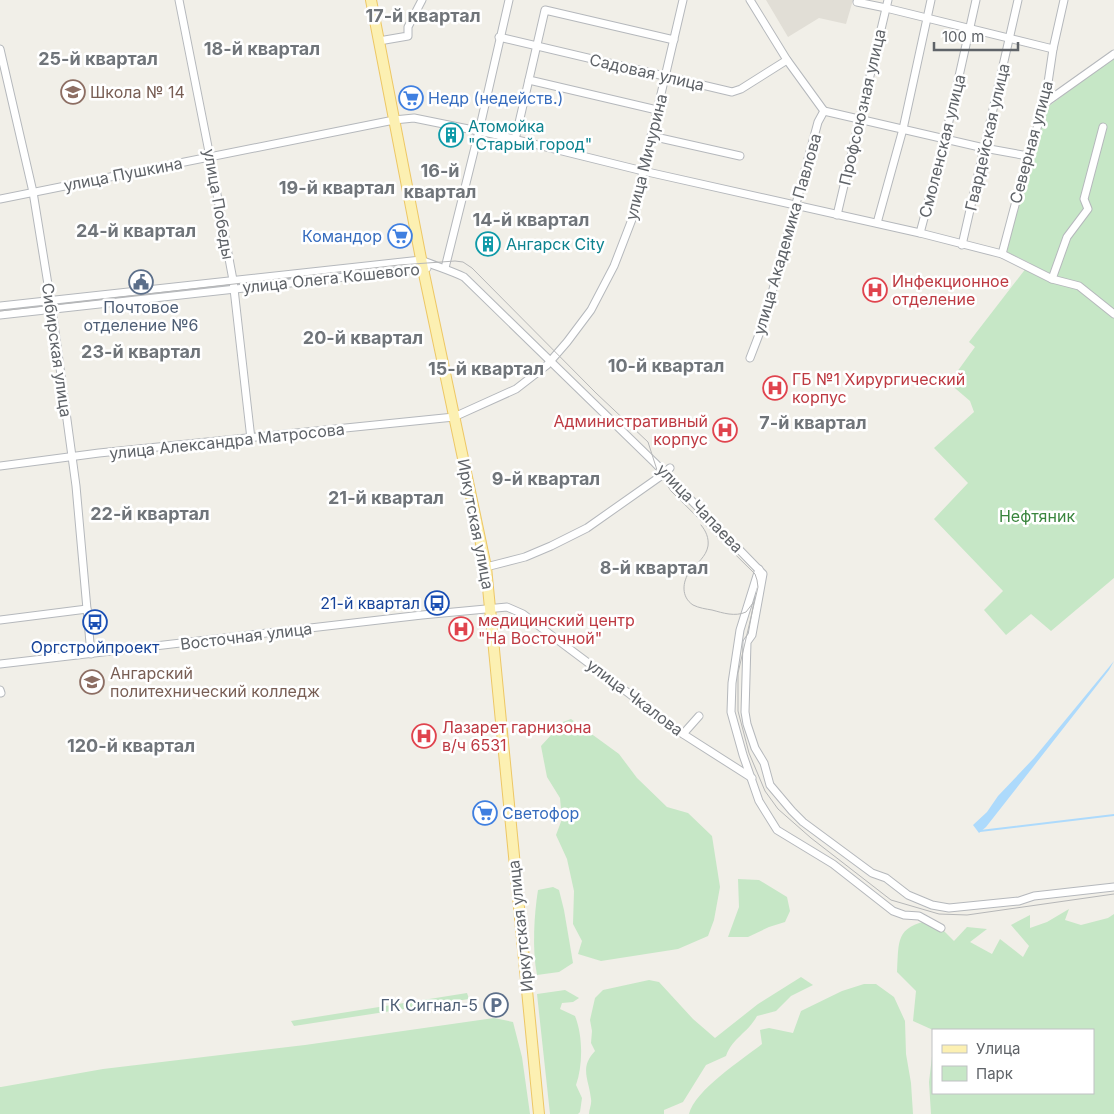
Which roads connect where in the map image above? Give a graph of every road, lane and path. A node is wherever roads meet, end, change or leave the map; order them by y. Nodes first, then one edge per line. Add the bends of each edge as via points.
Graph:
1 (179, 0) edge
2 (370, 0) edge
3 (422, 0) edge
4 (509, 0) edge
5 (683, 0) edge
6 (750, 0) edge
7 (888, 0) edge
8 (931, 0) edge
9 (976, 0) edge
10 (1018, 0) edge
11 (1064, 0) edge
12 (857, 2) dead end
13 (886, 8) junction
14 (927, 18) junction
15 (970, 28) junction
16 (500, 37) junction
17 (1010, 38) junction
18 (674, 40) junction
19 (379, 41) junction
20 (538, 46) junction
21 (0, 49) edge
22 (1053, 49) junction
23 (1114, 54) edge
24 (786, 60) junction
25 (665, 77) junction
26 (529, 80) junction
27 (1045, 103) junction
28 (657, 110) junction
29 (824, 111) junction
30 (860, 119) junction
31 (394, 120) junction
32 (1104, 128) dead end
33 (903, 129) junction
34 (479, 131) junction
35 (651, 136) junction
36 (944, 139) junction
37 (515, 140) junction
38 (984, 148) junction
39 (740, 156) dead end
40 (1028, 156) junction
41 (210, 157) junction
42 (643, 171) junction
43 (33, 192) junction
44 (0, 199) edge
45 (796, 206) junction
46 (836, 215) junction
47 (877, 223) junction
48 (920, 233) junction
49 (962, 245) junction
50 (1002, 254) junction
51 (422, 264) junction
52 (435, 266) joint
53 (445, 268) junction
54 (1052, 278) junction
55 (233, 284) junction
56 (50, 300) junction
57 (0, 306) edge
58 (52, 310) junction
59 (1114, 314) edge
60 (0, 315) edge
61 (750, 358) dead end
62 (551, 361) junction
63 (454, 417) junction
64 (251, 439) junction
65 (72, 457) junction
66 (0, 466) edge
67 (667, 470) junction
68 (486, 567) junction
69 (761, 571) junction
70 (87, 609) junction
71 (491, 609) junction
72 (0, 620) edge
73 (91, 654) junction
74 (0, 664) edge
75 (0, 690) edge
76 (1, 693) edge
77 (699, 716) dead end
78 (683, 734) junction
79 (752, 778) junction
80 (1114, 887) edge
81 (941, 928) dead end
82 (539, 1114) edge

1 - 41 street, улица Победы
2 - 19 main road, Иркутская улица
3 - 19 street via 408,27 408,36
4 - 16 street
5 - 18 street, улица Мичурина
6 - 24 street
7 - 13 street, Профсоюзная улица
8 - 14 street
9 - 15 street, Смоленская улица
10 - 17 street, Гвардейская улица
11 - 22 street, Северная улица
12 - 13 street
13 - 14 street
13 - 30 street, Профсоюзная улица
14 - 15 street
14 - 33 street
15 - 17 street
15 - 36 street, Смоленская улица
16 - 20 street, Садовая улица
16 - 34 street
17 - 22 street
17 - 38 street, Гвардейская улица
18 - 20 street via 545,10
18 - 25 street, улица Мичурина
19 - 31 main road, Иркутская улица
20 - 25 street, Садовая улица
20 - 26 street
21 - 43 street, Сибирская улица
22 - 27 street, Северная улица
23 - 27 street
24 - 25 street, Садовая улица via 732,92
24 - 29 street
25 - 28 street, улица Мичурина
26 - 28 street
26 - 37 street
27 - 40 street, Северная улица
28 - 35 street, улица Мичурина
29 - 30 street
29 - 45 street, улица Академика Павлова via 818,122
30 - 33 street
30 - 46 street, Профсоюзная улица
31 - 34 street, улица Пушкина via 414,118
31 - 41 street, улица Пушкина
31 - 51 main road, Иркутская улица
32 - 54 street via 1084,199 1088,209 1067,237
33 - 36 street
33 - 47 street
34 - 37 street, улица Пушкина
34 - 53 street
35 - 39 street
35 - 42 street, улица Мичурина
36 - 38 street
36 - 48 street, Смоленская улица
37 - 42 street, улица Пушкина
38 - 40 street
38 - 49 street, Гвардейская улица
40 - 50 street, Северная улица
41 - 43 street, улица Пушкина
41 - 55 street, улица Победы
42 - 45 street, улица Пушкина
42 - 62 street, улица Мичурина via 636,209 614,266 590,310
43 - 44 street, улица Пушкина
43 - 56 street, Сибирская улица
45 - 46 street, улица Пушкина
45 - 61 street, улица Академика Павлова via 765,319
46 - 47 street, улица Пушкина
47 - 48 street, улица Пушкина
48 - 49 street, улица Пушкина
49 - 50 street, улица Пушкина
50 - 54 street, улица Пушкина
51 - 52 street, улица Олега Кошевого
51 - 55 street, улица Олега Кошевого
51 - 63 main road, Иркутская улица
52 - 53 street, улица Чапаева
53 - 62 street, улица Чапаева via 464,277
54 - 59 street, улица Пушкина via 1079,286
55 - 56 street, улица Олега Кошевого
55 - 58 street, улица Олега Кошевого
55 - 64 street, улица Победы
56 - 57 street, улица Олега Кошевого
56 - 58 street, Сибирская улица
58 - 60 street, улица Олега Кошевого
58 - 65 street, Сибирская улица
62 - 63 street, улица Мичурина via 516,389
62 - 67 street, улица Чапаева
63 - 64 street, улица Александра Матросова
63 - 68 main road, Иркутская улица
64 - 65 street, улица Александра Матросова
65 - 66 street, улица Александра Матросова
65 - 70 street, Сибирская улица
67 - 68 street via 587,528 525,557
67 - 69 street, улица Чапаева
68 - 71 main road, Иркутская улица
69 - 79 street via 740,630 732,683 731,712
69 - 80 street via 752,635 747,642 745,712 770,785 803,822 872,873 932,905 948,908 1019,901 1034,896
70 - 72 street
70 - 73 street, Сибирская улица
71 - 73 street, Восточная улица
71 - 78 street, улица Чкалова via 507,607 523,614
71 - 82 main road, Иркутская улица
73 - 74 street, Восточная улица
75 - 76 street
77 - 78 street
78 - 79 street, улица Чкалова
79 - 81 street via 759,801 777,830 833,864 893,911 919,916

